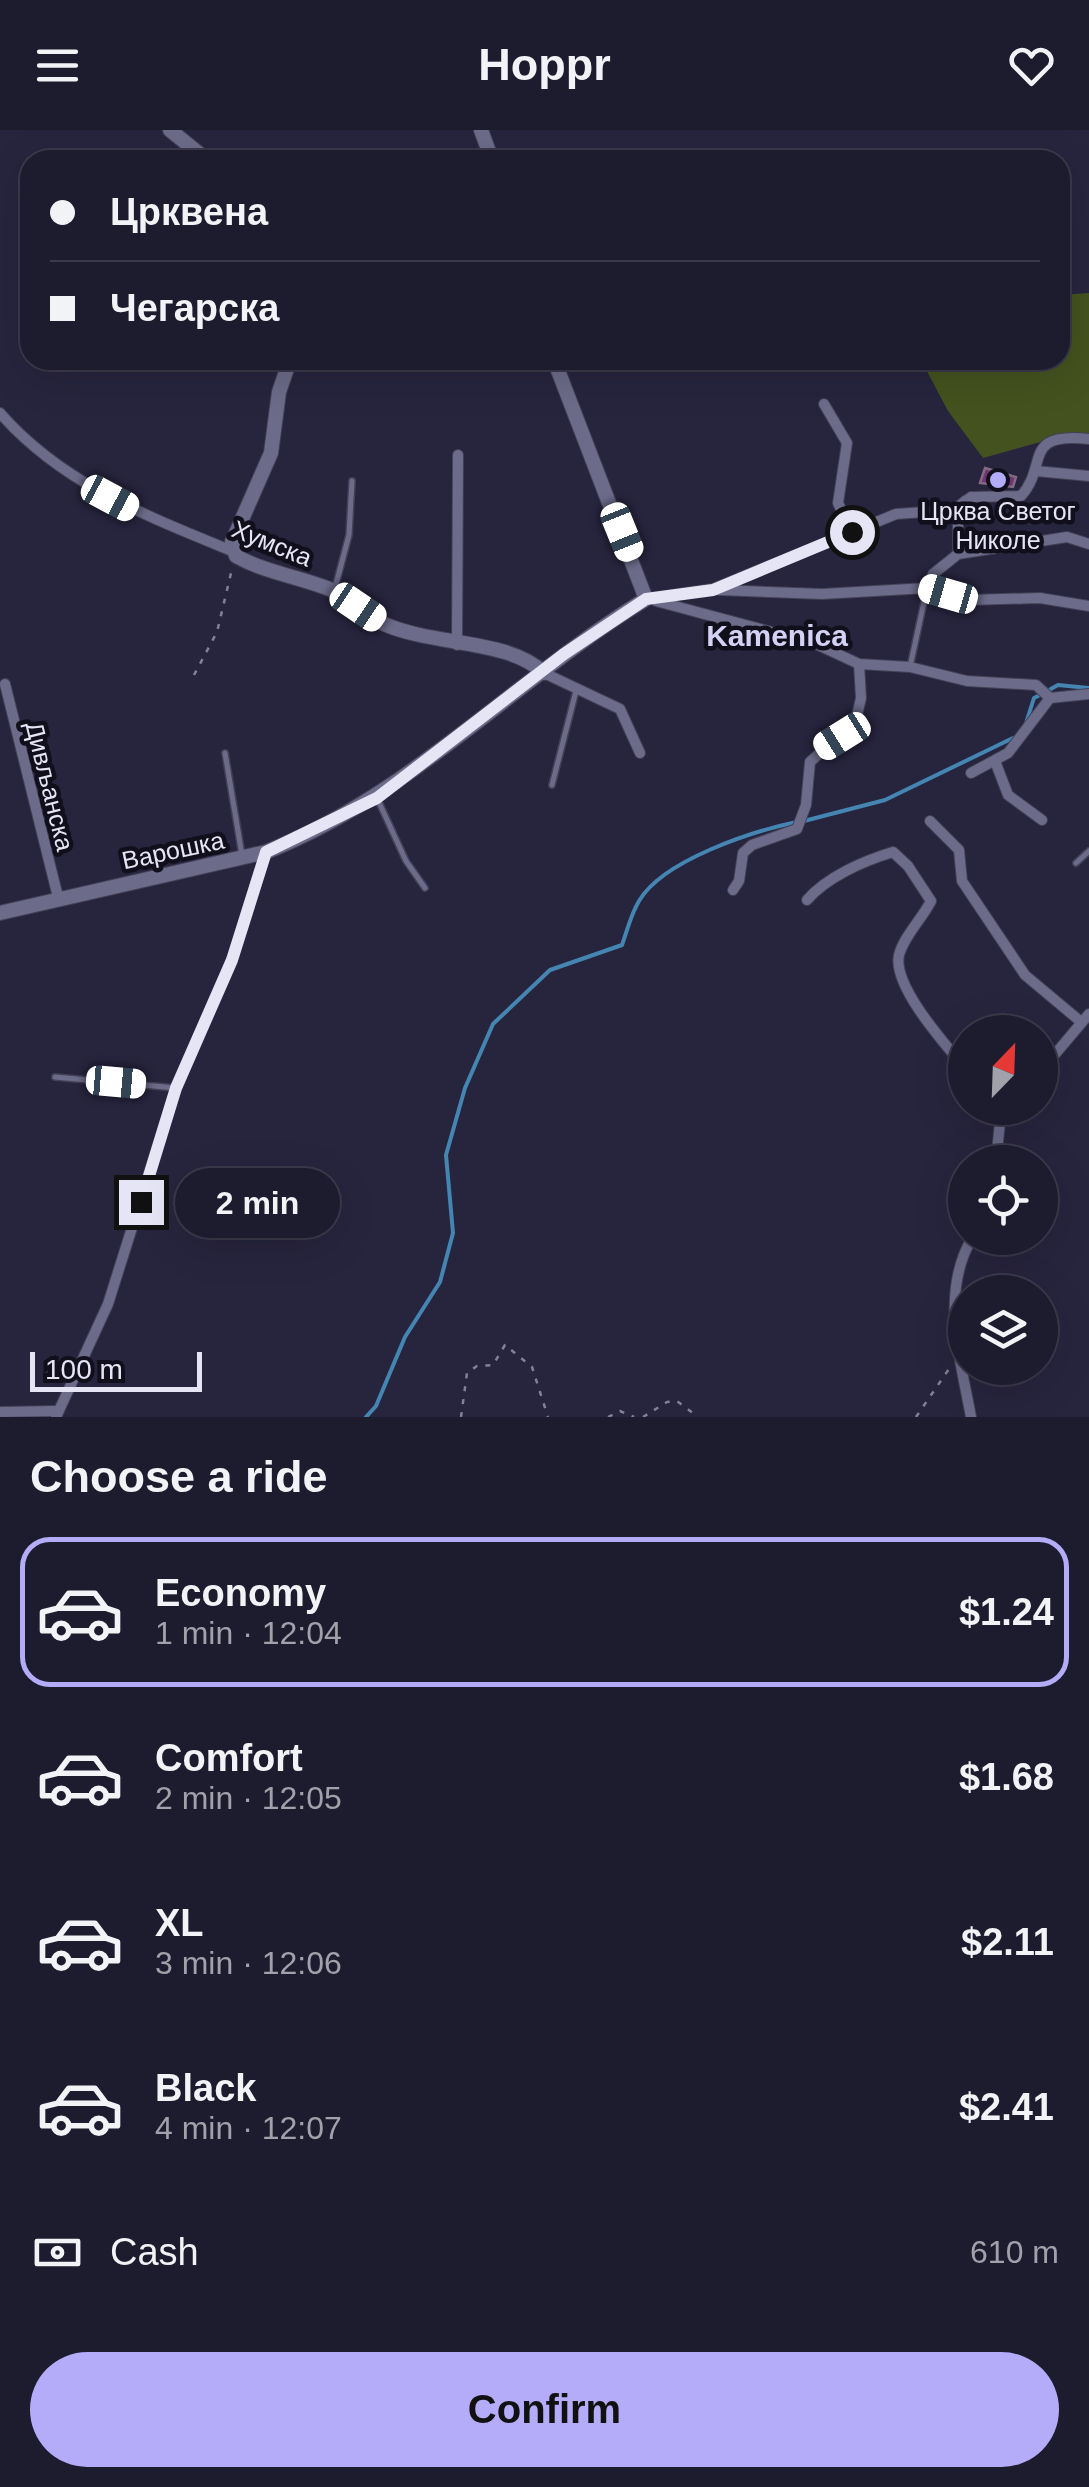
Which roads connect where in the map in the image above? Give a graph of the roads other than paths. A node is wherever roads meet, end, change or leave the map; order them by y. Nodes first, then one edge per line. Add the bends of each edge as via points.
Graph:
1 (170, 130) edge
2 (195, 150) edge
3 (287, 370) edge
4 (558, 370) edge
5 (824, 404) dead end
6 (0, 413) edge
7 (1089, 439) edge
8 (458, 455) dead end
9 (1036, 472) junction
10 (1089, 476) edge
11 (352, 481) dead end
12 (965, 499) junction
13 (852, 532) junction
14 (1089, 544) edge
15 (234, 553) junction
16 (958, 554) junction
17 (927, 588) junction
18 (713, 590) junction
19 (334, 591) junction
20 (646, 599) junction
21 (1089, 606) edge
22 (457, 645) junction
23 (860, 664) junction
24 (910, 666) junction
25 (544, 673) junction
26 (6, 684) dead end
27 (577, 688) junction
28 (1089, 694) edge
29 (1050, 698) junction
30 (225, 753) dead end
31 (640, 753) dead end
32 (995, 760) junction
33 (971, 774) dead end
34 (552, 785) dead end
35 (377, 798) junction
36 (930, 820) dead end
37 (1042, 820) dead end
38 (1089, 851) edge
39 (266, 852) junction
40 (243, 858) junction
41 (1076, 863) dead end
42 (425, 888) dead end
43 (733, 890) dead end
44 (58, 898) junction
45 (807, 900) dead end
46 (0, 913) edge
47 (1085, 1018) edge
48 (948, 1044) edge
49 (1058, 1050) edge
50 (55, 1077) dead end
51 (176, 1088) junction
52 (963, 1255) edge
53 (0, 1412) edge
54 (57, 1414) edge
55 (970, 1417) edge

1 - 2 street
3 - 15 street via 271,453 235,532
4 - 20 street
5 - 13 street via 847,443 838,503
6 - 15 street, Хумска via 84,485
7 - 9 street via 1043,447 1034,460
8 - 22 street
9 - 10 street
9 - 12 street via 1020,496
11 - 19 lane via 349,535
12 - 13 street via 953,510 896,514
12 - 16 street
13 - 18 street
14 - 16 street via 1068,537
15 - 19 street, Хумска
16 - 17 street
17 - 18 street via 822,594
17 - 21 street via 970,600 1040,598
17 - 24 lane
18 - 20 street
19 - 22 street, Хумска via 382,623
20 - 23 street via 728,616
20 - 25 street, Варошка
22 - 25 street, Хумска via 510,652
23 - 24 street
23 - 43 street via 856,720 810,762 797,829 752,845
24 - 29 street via 968,681 1036,685
25 - 27 street
25 - 35 street, Варошка
26 - 44 street, Дивљанска
27 - 31 street via 620,709
27 - 34 lane
28 - 29 street
29 - 32 street via 1025,737
30 - 40 lane
32 - 33 street
32 - 37 street via 1008,795
35 - 39 street, Варошка
35 - 42 lane
36 - 47 street via 960,850 962,881 1025,975
38 - 41 lane
39 - 40 street, Варошка
39 - 51 street via 232,960
40 - 44 street, Варошка
44 - 46 street, Варошка
45 - 48 street via 819,886 893,852 908,866 931,901 898,961 903,982
47 - 49 street
50 - 51 lane
51 - 54 street via 108,1304
52 - 55 street via 953,1295
53 - 54 street

